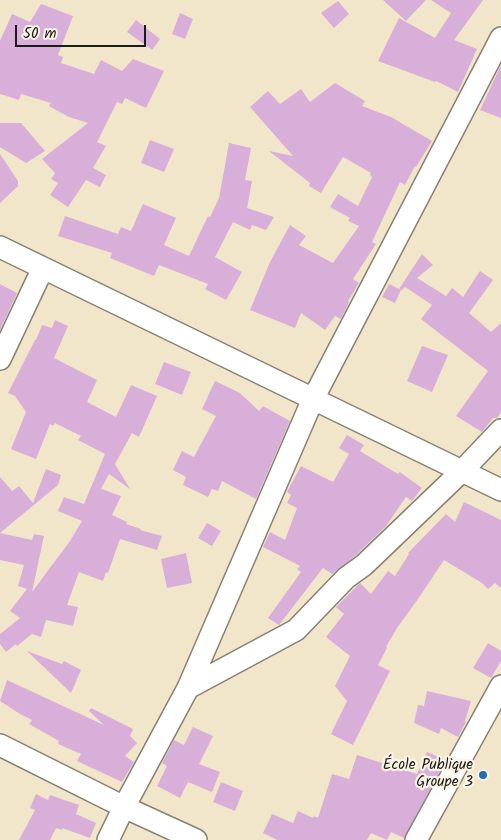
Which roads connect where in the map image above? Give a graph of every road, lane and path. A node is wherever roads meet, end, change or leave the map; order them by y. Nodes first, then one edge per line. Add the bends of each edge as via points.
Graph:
1 (501, 38) edge
2 (0, 247) edge
3 (43, 268) junction
4 (0, 359) edge
5 (313, 399) junction
6 (501, 430) edge
7 (462, 471) junction
8 (501, 490) edge
9 (501, 686) edge
10 (188, 688) junction
11 (0, 745) edge
12 (124, 807) junction
13 (108, 840) edge
14 (196, 840) edge
15 (416, 840) edge

1 - 5 street
2 - 3 street
3 - 4 street
3 - 5 street
5 - 7 street
5 - 10 street
6 - 7 street
7 - 8 street
7 - 10 street via 364,565 346,578 296,630
9 - 15 street
10 - 12 street
11 - 12 street
12 - 13 street
12 - 14 street

